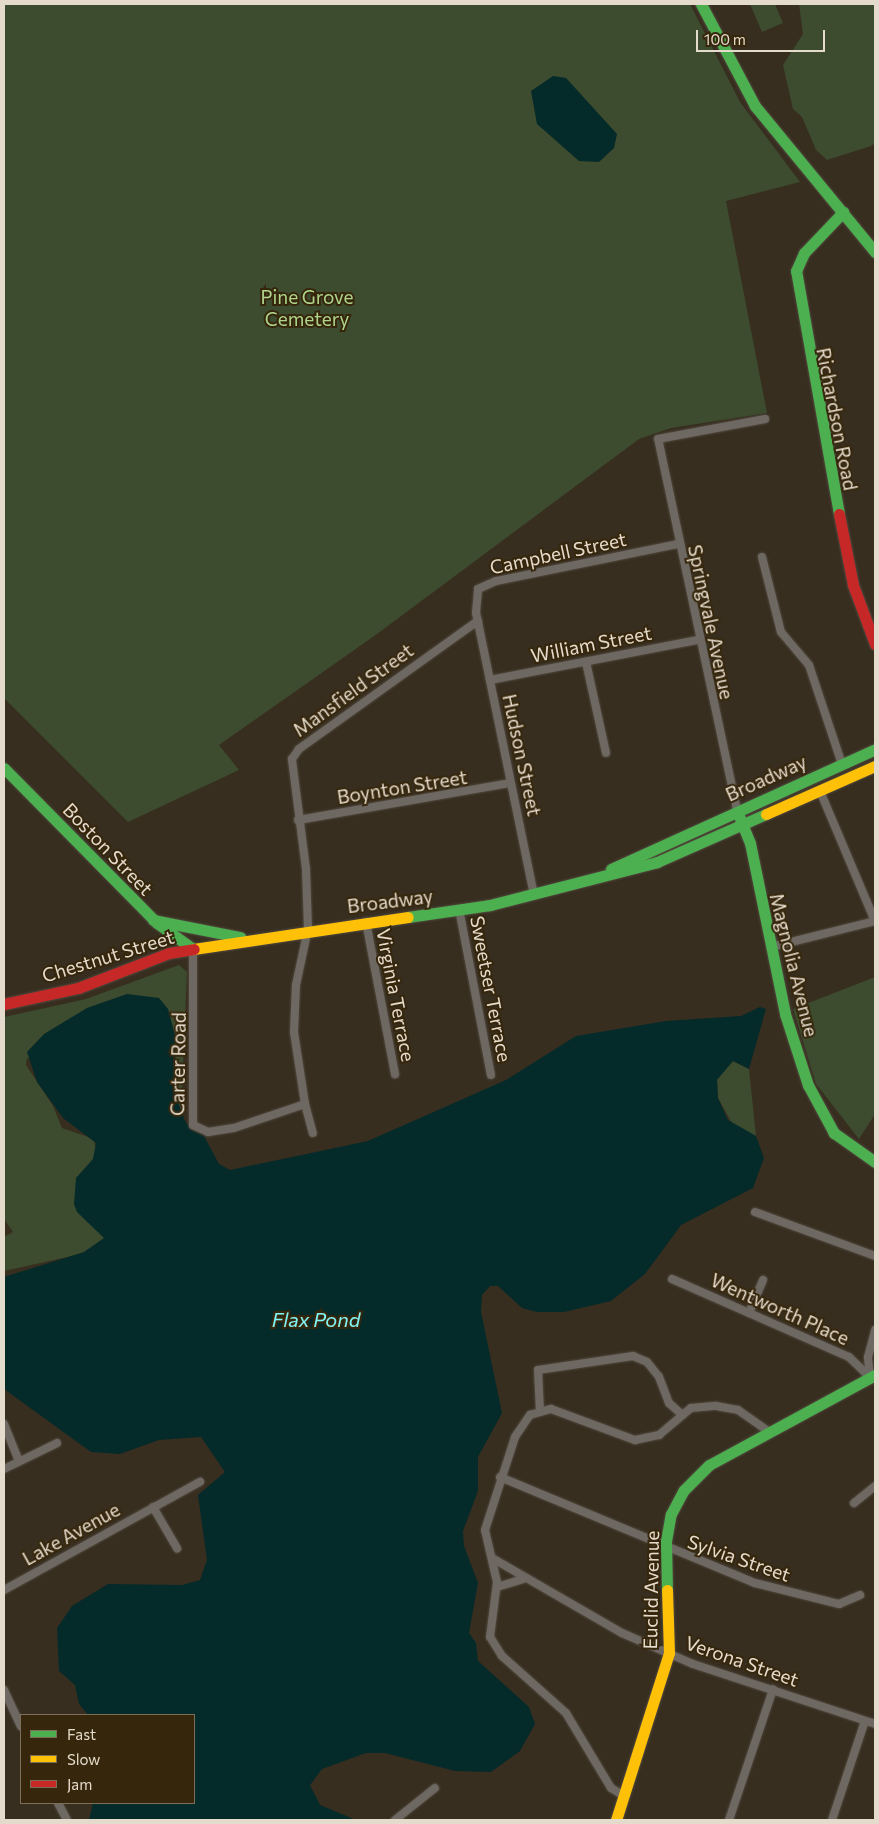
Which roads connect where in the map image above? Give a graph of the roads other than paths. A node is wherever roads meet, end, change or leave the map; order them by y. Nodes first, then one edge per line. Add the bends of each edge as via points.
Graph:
1 (701, 4) edge
2 (843, 212) junction
3 (875, 252) edge
4 (766, 419) dead end
5 (678, 544) junction
6 (762, 557) dead end
7 (478, 621) junction
8 (698, 640) junction
9 (875, 644) edge
10 (586, 662) junction
11 (490, 680) junction
12 (875, 749) edge
13 (606, 753) dead end
14 (842, 764) junction
15 (875, 766) edge
16 (4, 768) edge
17 (510, 784) junction
18 (820, 791) junction
19 (737, 810) junction
20 (298, 820) junction
21 (743, 825) junction
22 (591, 880) junction
23 (534, 894) junction
24 (459, 910) junction
25 (153, 920) junction
26 (875, 921) edge
27 (366, 922) junction
28 (308, 929) junction
29 (253, 939) junction
30 (771, 947) junction
31 (193, 949) junction
32 (4, 1004) edge
33 (395, 1074) dead end
34 (491, 1075) dead end
35 (305, 1104) junction
36 (313, 1133) dead end
37 (875, 1162) edge
38 (755, 1212) dead end
39 (875, 1256) edge
40 (672, 1279) dead end
41 (763, 1280) dead end
42 (749, 1313) junction
43 (875, 1330) edge
44 (873, 1376) edge
45 (540, 1412) junction
46 (680, 1413) junction
47 (4, 1424) edge
48 (769, 1432) junction
49 (57, 1443) dead end
50 (18, 1459) junction
51 (4, 1469) edge
52 (500, 1477) junction
53 (200, 1482) dead end
54 (875, 1486) edge
55 (854, 1503) dead end
56 (153, 1507) junction
57 (177, 1548) dead end
58 (665, 1549) junction
59 (492, 1558) junction
60 (523, 1579) junction
61 (497, 1587) junction
62 (4, 1590) edge
63 (860, 1595) dead end
64 (669, 1653) junction
65 (773, 1689) junction
66 (4, 1690) edge
67 (866, 1721) junction
68 (20, 1724) edge
69 (875, 1724) edge
70 (435, 1788) dead end
71 (624, 1796) junction
72 (59, 1804) edge
73 (67, 1820) edge
74 (395, 1820) edge
75 (616, 1820) edge
76 (729, 1820) edge
77 (832, 1820) edge

1 - 2 main road via 755,106
2 - 3 main road
2 - 9 main road, Richardson Road via 804,253 796,271 796,290 852,585
4 - 5 street, Springvale Avenue via 658,438
5 - 7 street, Campbell Street via 487,584 476,594
5 - 8 street, Springvale Avenue
6 - 14 street via 781,632 809,665
7 - 11 street, Hudson Street
7 - 20 street, Mansfield Street via 294,754
8 - 10 street, William Street
8 - 19 street, Springvale Avenue
10 - 11 street, William Street
10 - 13 street
11 - 17 street, Hudson Street
12 - 14 main road, Broadway
14 - 19 main road, Broadway
15 - 18 main road, Broadway
16 - 25 main road, Boston Street
17 - 20 street, Boynton Street
17 - 23 street, Hudson Street
18 - 21 main road, Broadway
18 - 26 street
19 - 21 main road, Magnolia Avenue
19 - 22 main road, Broadway
20 - 28 street, Mansfield Street
21 - 22 main road, Broadway via 657,862
21 - 30 main road, Magnolia Avenue
22 - 23 main road, Broadway
23 - 24 main road, Broadway
24 - 27 main road, Broadway
24 - 34 street, Sweetser Terrace
25 - 29 main road
25 - 31 main road, Boston Street
26 - 30 street
27 - 28 main road, Broadway
27 - 33 street, Virginia Terrace
28 - 29 main road, Broadway
28 - 35 street via 296,985 294,1032
29 - 31 main road, Broadway
30 - 37 main road, Magnolia Avenue via 785,1014 808,1085 834,1133
31 - 32 main road, Chestnut Street via 160,956 78,988
31 - 35 street, Carter Road via 193,1125 208,1132 234,1128
35 - 36 street
38 - 39 street
40 - 42 street, Wentworth Place
41 - 42 street
42 - 44 street, Wentworth Place via 849,1357
43 - 44 street via 868,1357
44 - 48 main road, Euclid Avenue
45 - 46 street via 551,1409 580,1417 635,1440 659,1435
45 - 46 street via 538,1370 633,1356 648,1362 659,1376 669,1403
45 - 52 street via 530,1414 515,1437
46 - 48 street via 716,1406 731,1409 753,1418
47 - 50 street
48 - 58 main road, Euclid Avenue via 709,1465 684,1490 671,1514
49 - 50 street
50 - 51 street
52 - 58 street, Sylvia Street
52 - 59 street via 485,1530
53 - 56 street, Lake Avenue
54 - 55 street
56 - 57 street
56 - 62 street, Lake Avenue
58 - 63 street, Sylvia Street via 810,1599 839,1604
58 - 64 main road, Euclid Avenue
59 - 60 street, Verona Street
59 - 61 street
60 - 61 street
60 - 64 street, Verona Street
61 - 71 street via 489,1625 495,1648 566,1713 611,1788
64 - 65 street, Verona Street
64 - 71 main road, Euclid Avenue
65 - 67 street, Verona Street
65 - 76 street
66 - 68 street
67 - 69 street, Verona Street
67 - 77 street
70 - 74 street
71 - 75 main road, Euclid Avenue
72 - 73 street

